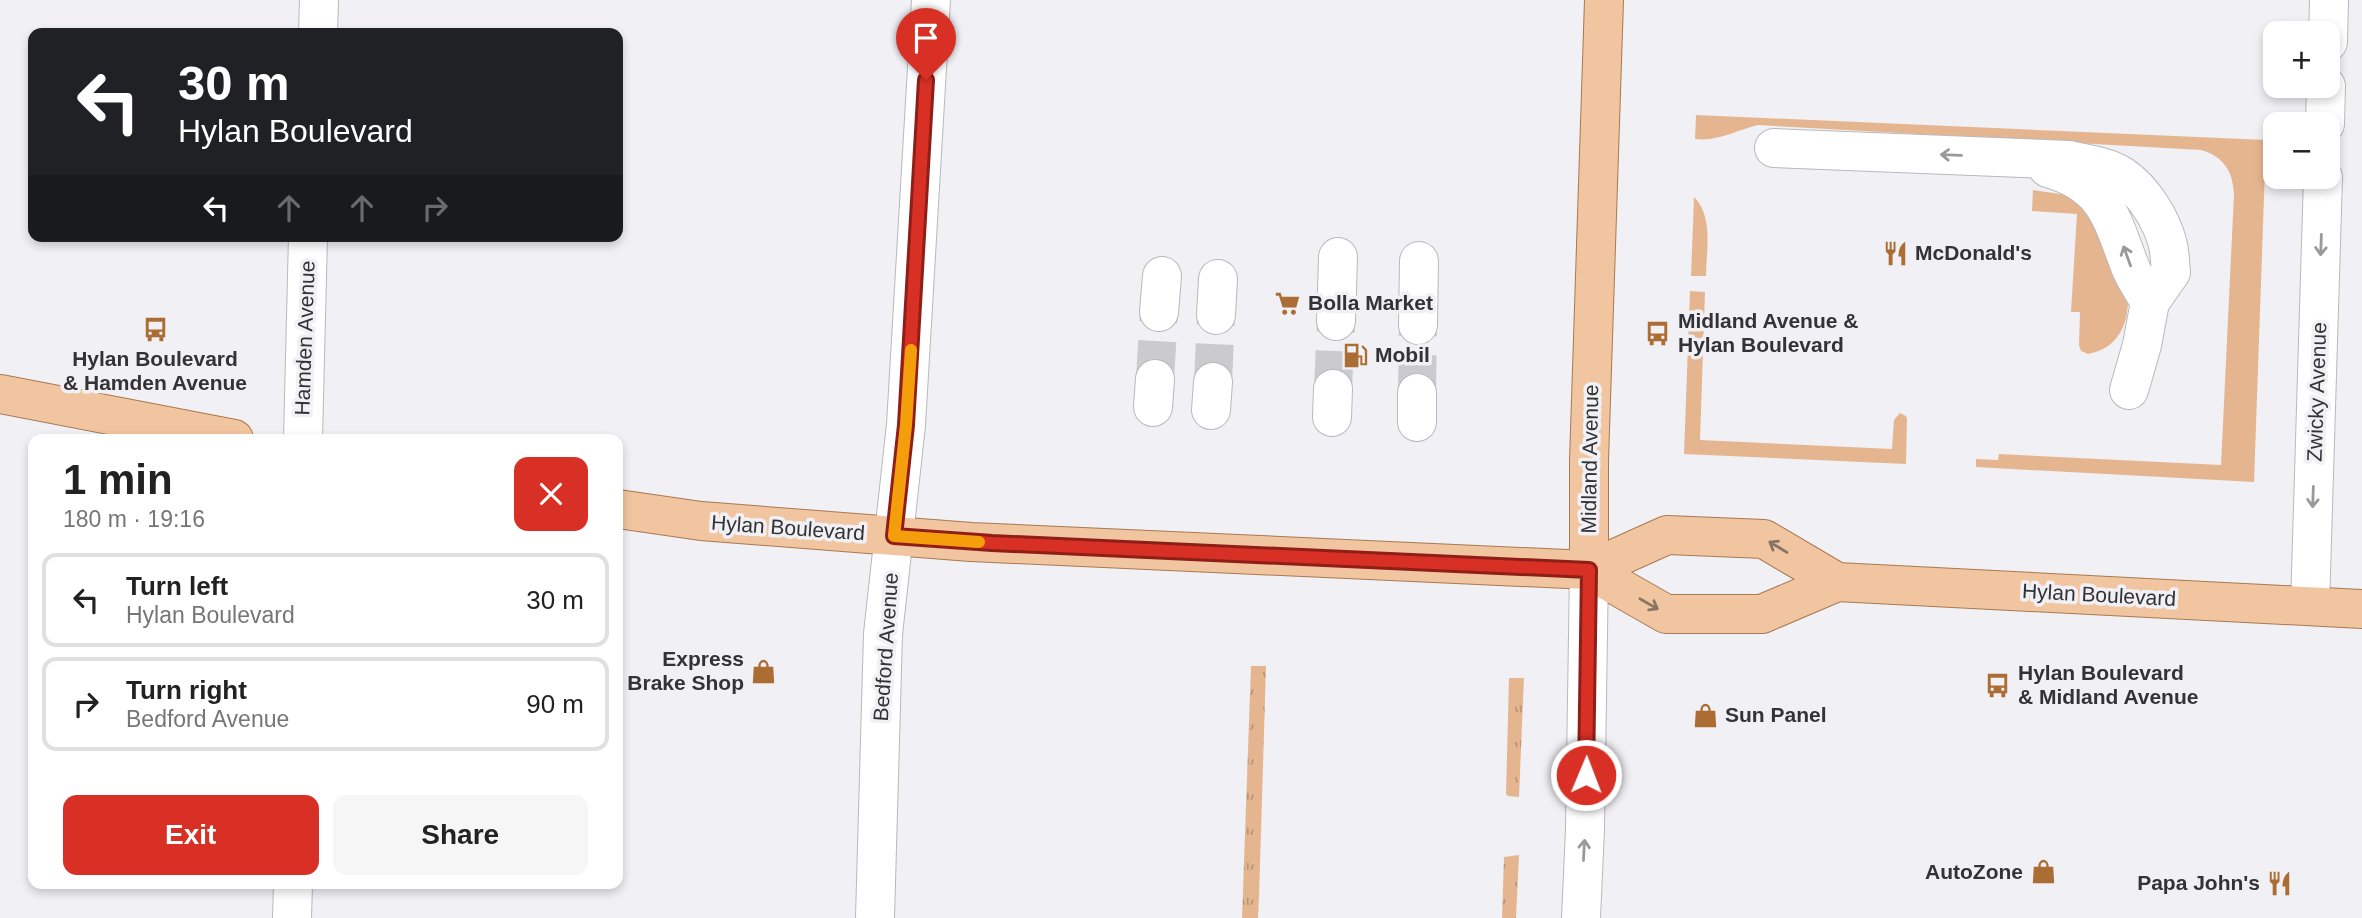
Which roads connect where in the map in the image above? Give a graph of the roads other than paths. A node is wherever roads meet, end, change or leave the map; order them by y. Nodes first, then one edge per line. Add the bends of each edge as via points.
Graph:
1 (319, 0) edge
2 (930, 0) edge
3 (1604, 0) edge
4 (2329, 0) edge
5 (2328, 21) edge
6 (318, 28) edge
7 (1774, 148) dead end
8 (2323, 189) edge
9 (308, 242) edge
10 (1338, 257) dead end
11 (1419, 261) dead end
12 (1336, 321) tunnel mouth
13 (1418, 325) tunnel mouth
14 (2129, 390) dead end
15 (0, 394) edge
16 (208, 434) edge
17 (303, 434) edge
18 (623, 510) edge
19 (894, 536) junction
20 (1589, 570) junction
21 (1837, 582) junction
22 (2310, 606) junction
23 (2362, 609) edge
24 (293, 889) edge
25 (292, 918) edge
26 (875, 918) edge
27 (1581, 918) edge

1 - 6 street
2 - 19 street, Bedford Avenue via 906,425
3 - 20 main road, Midland Avenue
4 - 5 street
14 -> 7 street via 2150,302 2106,208 2088,186 2055,170 2011,158
8 -> 22 street, Zwicky Avenue
9 - 17 street, Hamden Avenue
10 - 12 street
11 - 13 street
15 - 16 main road
18 - 19 main road, Hylan Boulevard via 701,521
19 - 20 main road, Hylan Boulevard
19 - 26 street, Bedford Avenue via 883,634
20 -> 21 main road, Hylan Boulevard via 1666,614 1762,614
21 -> 20 main road, Hylan Boulevard via 1764,539 1667,536
27 -> 20 street, Midland Avenue
21 - 22 main road, Hylan Boulevard
22 - 23 main road, Hylan Boulevard
24 - 25 street

